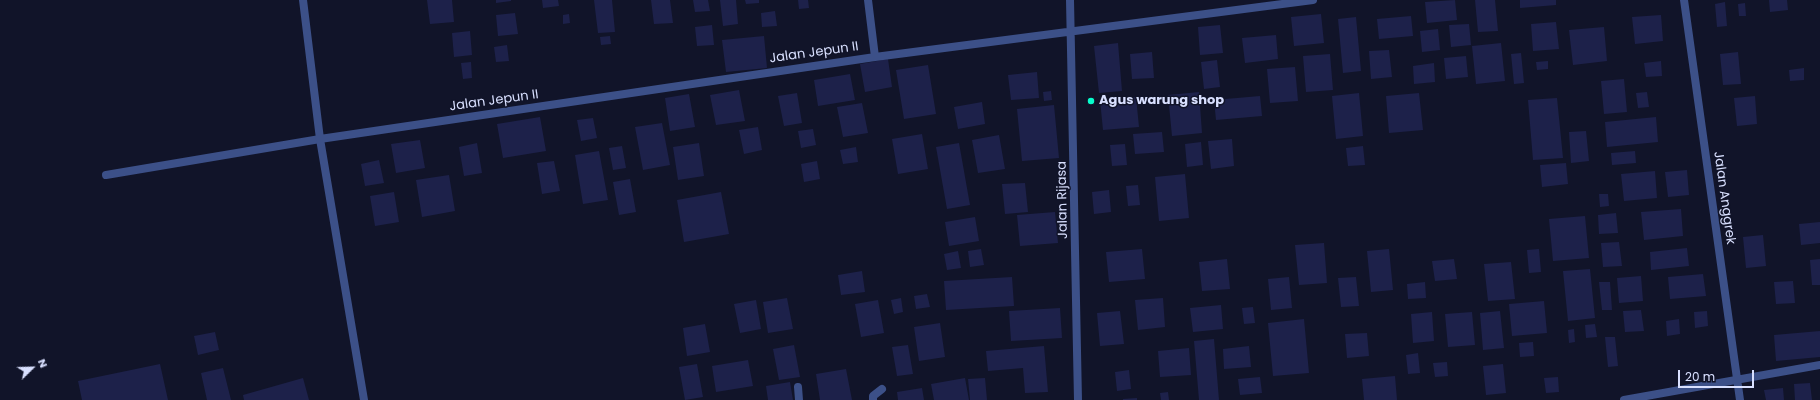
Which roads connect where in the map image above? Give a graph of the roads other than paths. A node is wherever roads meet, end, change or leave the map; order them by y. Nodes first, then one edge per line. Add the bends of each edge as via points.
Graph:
1 (303, 0) edge
2 (868, 0) edge
3 (1070, 0) edge
4 (1313, 0) edge
5 (1684, 0) edge
6 (1072, 30) junction
7 (875, 56) junction
8 (320, 139) junction
9 (106, 175) dead end
10 (1820, 365) edge
11 (1738, 379) junction
12 (798, 387) dead end
13 (882, 389) dead end
14 (364, 400) edge
15 (799, 400) edge
16 (873, 400) edge
17 (1078, 400) edge
18 (1624, 400) edge
19 (1740, 400) edge

1 - 8 street
2 - 7 street
3 - 6 street, Jalan Rijasa
4 - 6 street, Jalan Jepun II
5 - 11 street, Jalan Anggrek
6 - 7 street, Jalan Jepun II
6 - 17 street, Jalan Rijasa
7 - 8 street, Jalan Jepun II
8 - 9 street, Jalan Jepun II
8 - 14 street
10 - 11 street
11 - 18 street
11 - 19 street, Jalan Anggrek
12 - 15 street
13 - 16 street via 873,396

